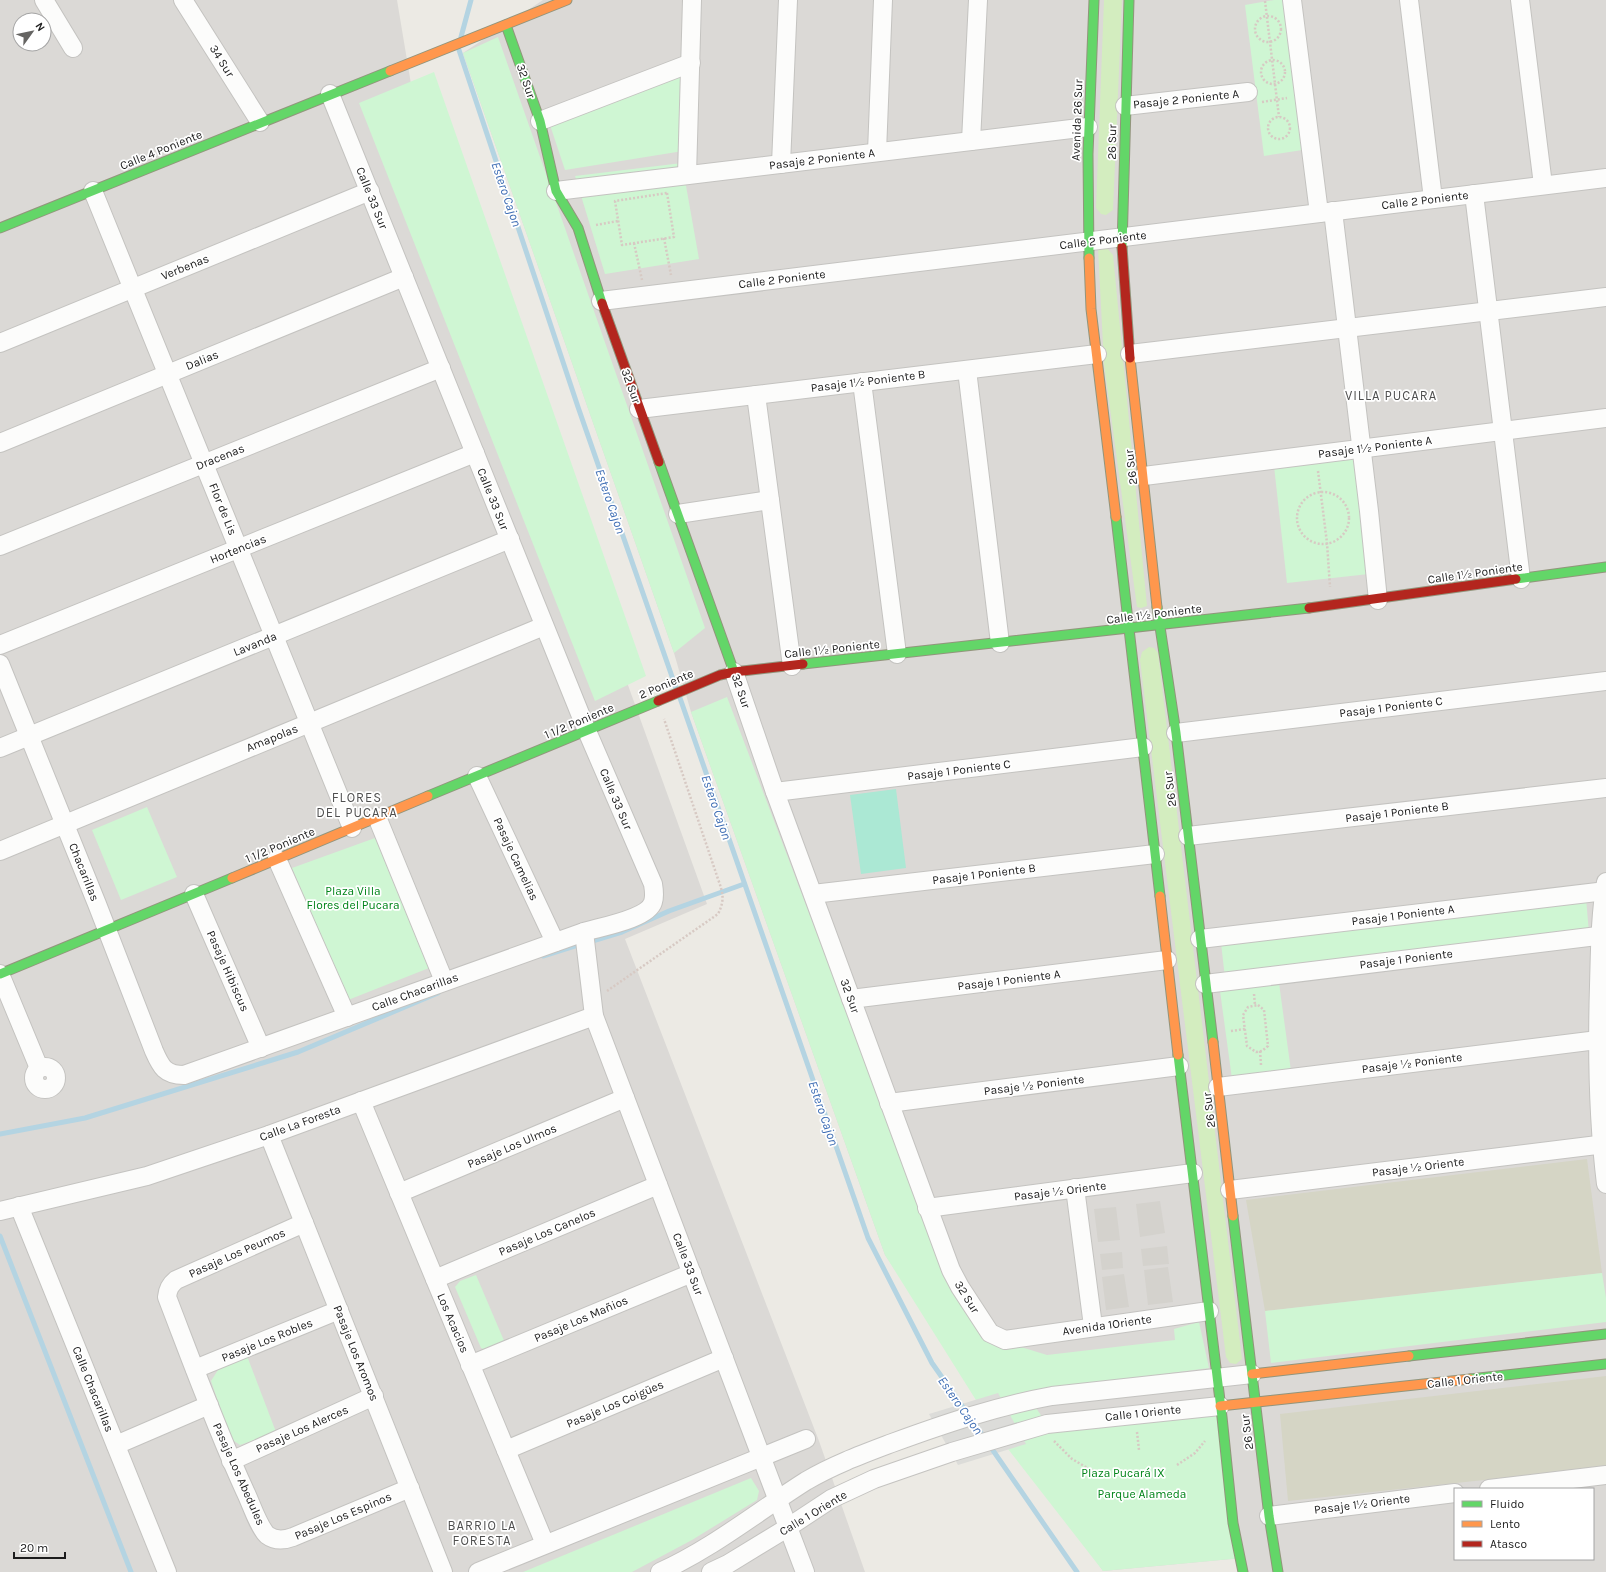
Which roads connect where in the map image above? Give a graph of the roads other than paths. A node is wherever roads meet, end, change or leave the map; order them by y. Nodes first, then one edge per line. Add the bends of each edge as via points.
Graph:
1 (44, 0) edge
2 (183, 0) edge
3 (567, 0) edge
4 (692, 0) edge
5 (788, 0) edge
6 (883, 0) edge
7 (978, 0) edge
8 (1094, 0) edge
9 (1132, 0) edge
10 (1292, 0) edge
11 (1409, 0) edge
12 (1520, 0) edge
13 (506, 25) junction
14 (74, 48) dead end
15 (691, 63) junction
16 (330, 94) junction
17 (1253, 97) road end
18 (1125, 106) junction
19 (540, 121) junction
20 (260, 122) junction
21 (1088, 127) junction
22 (971, 141) junction
23 (877, 152) junction
24 (781, 164) junction
25 (687, 175) junction
26 (1606, 178) edge
27 (1543, 185) junction
28 (93, 191) junction
29 (370, 191) junction
30 (556, 191) junction
31 (1474, 194) junction
32 (1433, 199) junction
33 (1326, 212) junction
34 (0, 228) edge
35 (1121, 237) junction
36 (1087, 242) junction
37 (404, 277) junction
38 (133, 289) junction
39 (1606, 297) edge
40 (601, 301) junction
41 (1489, 311) junction
42 (1347, 328) junction
43 (0, 343) edge
44 (1097, 354) junction
45 (1130, 354) junction
46 (441, 368) junction
47 (966, 370) junction
48 (168, 374) junction
49 (862, 382) junction
50 (756, 395) junction
51 (639, 409) junction
52 (1606, 418) edge
53 (1503, 431) junction
54 (0, 443) edge
55 (1362, 449) junction
56 (475, 453) junction
57 (204, 464) junction
58 (1144, 476) junction
59 (770, 500) junction
60 (678, 514) junction
61 (510, 539) junction
62 (0, 546) edge
63 (239, 549) junction
64 (1606, 567) edge
65 (1521, 579) junction
66 (1378, 600) junction
67 (1159, 625) junction
68 (544, 626) junction
69 (1128, 629) junction
70 (274, 636) junction
71 (1000, 643) junction
72 (0, 645) edge
73 (897, 654) junction
74 (0, 664) edge
75 (792, 666) junction
76 (734, 672) junction
77 (705, 681) joint
78 (1606, 682) edge
79 (636, 710) joint
80 (310, 723) junction
81 (587, 730) junction
82 (1176, 733) junction
83 (29, 736) junction
84 (1143, 747) junction
85 (0, 748) edge
86 (477, 776) junction
87 (1606, 788) edge
88 (775, 792) junction
89 (377, 818) junction
90 (65, 824) junction
91 (352, 828) junction
92 (1188, 836) junction
93 (0, 851) edge
94 (1155, 854) junction
95 (277, 859) junction
96 (1606, 888) edge
97 (194, 894) junction
98 (813, 894) junction
99 (653, 904) joint
100 (106, 930) junction
101 (584, 932) junction
102 (1603, 935) edge
103 (1200, 939) junction
104 (555, 942) junction
105 (1167, 960) junction
106 (0, 974) edge
107 (444, 981) junction
108 (1205, 984) junction
109 (851, 999) junction
110 (593, 1008) junction
111 (347, 1017) junction
112 (1601, 1039) edge
113 (261, 1048) junction
114 (1180, 1066) junction
115 (39, 1068) dead end
116 (174, 1075) joint
117 (1218, 1087) junction
118 (625, 1098) junction
119 (361, 1101) junction
120 (889, 1103) junction
121 (269, 1134) junction
122 (1604, 1144) edge
123 (1193, 1173) junction
124 (1606, 1184) edge
125 (658, 1185) junction
126 (1075, 1188) junction
127 (1230, 1190) junction
128 (399, 1193) junction
129 (928, 1208) junction
130 (8, 1209) edge
131 (304, 1222) junction
132 (692, 1273) junction
133 (435, 1279) junction
134 (171, 1284) joint
135 (339, 1310) junction
136 (1209, 1311) junction
137 (1093, 1326) junction
138 (1606, 1334) edge
139 (1005, 1340) joint
140 (724, 1358) junction
141 (1606, 1364) edge
142 (470, 1365) junction
143 (195, 1369) junction
144 (1252, 1374) junction
145 (1218, 1378) junction
146 (374, 1396) junction
147 (1256, 1402) junction
148 (209, 1405) junction
149 (1220, 1406) junction
150 (806, 1439) dead end
151 (116, 1445) junction
152 (506, 1450) junction
153 (762, 1457) junction
154 (231, 1461) junction
155 (1606, 1475) edge
156 (410, 1488) junction
157 (1497, 1488) edge
158 (1454, 1493) edge
159 (777, 1500) junction
160 (1269, 1516) junction
161 (787, 1528) junction
162 (275, 1538) joint
163 (545, 1544) junction
164 (167, 1572) edge
165 (443, 1572) edge
166 (478, 1572) edge
167 (660, 1572) edge
168 (711, 1572) edge
169 (805, 1572) edge
170 (1243, 1572) edge
171 (1278, 1572) edge

1 - 14 street
2 - 20 street, 34 Sur
3 - 13 street
4 - 15 street
5 - 24 street
6 - 23 street
7 - 22 street
8 - 21 street, Avenida 26 Sur
9 - 18 street, 26 Sur
10 - 33 street
11 - 32 street
12 - 27 street
13 - 16 street, Calle 4 Poniente
13 - 19 street, 32 Sur
15 - 19 street
15 - 25 street
16 - 20 street, Calle 4 Poniente
16 - 29 street, Calle 33 Sur
17 - 18 street, Pasaje 2 Poniente A
18 - 35 street, 26 Sur
19 - 30 street, 32 Sur
20 - 28 street, Calle 4 Poniente
21 - 22 street, Pasaje 2 Poniente A
21 - 36 street, Avenida 26 Sur
22 - 23 street, Pasaje 2 Poniente A
23 - 24 street, Pasaje 2 Poniente A
24 - 25 street, Pasaje 2 Poniente A
25 - 30 street, Pasaje 2 Poniente A
26 - 27 street, Calle 2 Poniente
27 - 31 street, Calle 2 Poniente
28 - 34 street, Calle 4 Poniente
28 - 38 street, Flor de Lis
29 - 37 street, Calle 33 Sur
29 - 38 street, Verbenas
30 - 40 street, 32 Sur via 578,228
31 - 32 street, Calle 2 Poniente
31 - 41 street
32 - 33 street, Calle 2 Poniente
33 - 35 street, Calle 2 Poniente
33 - 42 street
35 - 36 street, Calle 2 Poniente
35 - 45 street, 26 Sur
36 - 40 street, Calle 2 Poniente
36 - 44 street, 26 Sur
37 - 46 street, Calle 33 Sur
37 - 48 street, Dalias
38 - 43 street, Verbenas
38 - 48 street, Flor de Lis
39 - 41 street
40 - 51 street, 32 Sur
41 - 42 street
41 - 53 street
42 - 45 street
42 - 55 street
44 - 47 street, Pasaje 1½ Poniente B
44 - 69 street, 26 Sur
45 - 58 street, 26 Sur
46 - 56 street, Calle 33 Sur
46 - 57 street, Dracenas
47 - 49 street, Pasaje 1½ Poniente B
47 - 71 street
48 - 54 street, Dalias
48 - 57 street, Flor de Lis
49 - 50 street, Pasaje 1½ Poniente B
49 - 73 street
50 - 51 street, Pasaje 1½ Poniente B
50 - 59 street
51 - 60 street, 32 Sur
52 - 53 street, Pasaje 1½ Poniente A
53 - 55 street, Pasaje 1½ Poniente A
53 - 65 street
55 - 58 street, Pasaje 1½ Poniente A
55 - 66 street
56 - 61 street, Calle 33 Sur
56 - 63 street, Hortencias
57 - 62 street, Dracenas
57 - 63 street, Flor de Lis
58 - 67 street, 26 Sur
59 - 60 street
59 - 75 street
60 - 76 street, 32 Sur
61 - 68 street, Calle 33 Sur
61 - 70 street, Lavanda
63 - 70 street, Flor de Lis
63 - 72 street, Hortencias
64 - 65 street, Calle 1½ Poniente
65 - 66 street, Calle 1½ Poniente
66 - 67 street, Calle 1½ Poniente
67 - 69 street, Calle 1½ Poniente
67 - 82 street, 26 Sur
68 - 80 street, Amapolas
68 - 81 street, Calle 33 Sur
69 - 71 street, Calle 1½ Poniente
69 - 84 street, 26 Sur
70 - 80 street, Flor de Lis
70 - 83 street, Lavanda
71 - 73 street, Calle 1½ Poniente
73 - 75 street, Calle 1½ Poniente
74 - 83 street, Chacarillas
75 - 76 street, Calle 1½ Poniente
76 - 77 street, Calle 1½ Poniente
76 - 88 street, 32 Sur
77 - 79 street, 2 Poniente
78 - 82 street, Pasaje 1 Poniente C
79 - 81 street, 1 1/2 Poniente
80 - 90 street, Amapolas
80 - 91 street, Flor de Lis
81 - 86 street, 1 1/2 Poniente
81 - 99 street, Calle 33 Sur via 653,884
82 - 92 street, 26 Sur
83 - 85 street, Lavanda
83 - 90 street, Chacarillas
84 - 88 street, Pasaje 1 Poniente C
84 - 94 street, 26 Sur
86 - 89 street, 1 1/2 Poniente
86 - 104 street, Pasaje Camelias
87 - 92 street, Pasaje 1 Poniente B
88 - 98 street, 32 Sur
89 - 91 street, 1 1/2 Poniente
89 - 107 street
90 - 93 street, Amapolas
90 - 100 street, Chacarillas
91 - 95 street, 1 1/2 Poniente
92 - 103 street, 26 Sur
94 - 98 street, Pasaje 1 Poniente B
94 - 105 street, 26 Sur
95 - 97 street, 1 1/2 Poniente
95 - 111 street
96 - 102 street
96 - 103 street, Pasaje 1 Poniente A
97 - 100 street, 1 1/2 Poniente
97 - 113 street, Pasaje Hibiscus
98 - 109 street, 32 Sur
99 - 101 street, Calle Chacarillas via 638,916
100 - 106 street, 1 1/2 Poniente
100 - 116 street, Chacarillas via 160,1064
101 - 104 street, Calle Chacarillas
101 - 110 street, Calle 33 Sur
102 - 108 street, Pasaje 1 Poniente
102 - 112 street
103 - 108 street, 26 Sur
104 - 107 street, Calle Chacarillas
105 - 109 street, Pasaje 1 Poniente A
105 - 114 street, 26 Sur
106 - 115 street
107 - 111 street, Calle Chacarillas
108 - 117 street, 26 Sur
109 - 120 street, 32 Sur
110 - 118 street, Calle 33 Sur
110 - 119 street, Calle La Foresta
111 - 113 street, Calle Chacarillas
112 - 117 street, Pasaje ½ Poniente
112 - 122 street
113 - 116 street, Calle Chacarillas via 184,1075
114 - 120 street, Pasaje ½ Poniente
114 - 123 street, 26 Sur
117 - 127 street, 26 Sur
118 - 125 street, Calle 33 Sur
118 - 128 street, Pasaje Los Ulmos
119 - 121 street, Calle La Foresta
119 - 128 street, Los Acacios
120 - 129 street, 32 Sur
121 - 130 street, Calle La Foresta via 147,1176
121 - 131 street, Pasaje Los Aromos
122 - 124 street
122 - 127 street, Pasaje ½ Oriente
123 - 126 street, Pasaje ½ Oriente
123 - 136 street, 26 Sur
125 - 132 street, Calle 33 Sur
125 - 133 street, Pasaje Los Canelos
126 - 129 street, Pasaje ½ Oriente
126 - 137 street
127 - 144 street, 26 Sur
128 - 133 street, Los Acacios
129 - 139 street, 32 Sur via 960,1287 990,1333
130 - 151 street, Calle Chacarillas
131 - 134 street, Pasaje Los Peumos
131 - 135 street, Pasaje Los Aromos
132 - 140 street, Calle 33 Sur
132 - 142 street, Pasaje Los Mañios
133 - 142 street, Los Acacios
134 - 143 street, Pasaje Los Abedules via 167,1297
135 - 143 street, Pasaje Los Robles
135 - 146 street, Pasaje Los Aromos
136 - 137 street, Avenida 1Oriente
136 - 145 street, 26 Sur
137 - 139 street, Avenida 1Oriente
138 - 144 street
140 - 152 street, Pasaje Los Coigües
140 - 153 street, Calle 33 Sur
141 - 147 street, Calle 1 Oriente
142 - 152 street, Los Acacios
143 - 148 street, Pasaje Los Abedules
144 - 145 street
144 - 147 street, 26 Sur
145 - 149 street, 26 Sur
145 - 159 street via 1052,1396 1001,1407 937,1427 839,1464
146 - 154 street, Pasaje Los Alerces
146 - 156 street, Pasaje Los Aromos
147 - 149 street, Calle 1 Oriente
147 - 160 street, 26 Sur
148 - 151 street
148 - 154 street, Pasaje Los Abedules
149 - 161 street, Calle 1 Oriente via 1047,1424 1015,1433 874,1479 831,1499
149 - 170 street, 26 Sur via 1233,1523
150 - 153 street
151 - 164 street, Calle Chacarillas
152 - 163 street, Los Acacios
153 - 159 street, Calle 33 Sur
153 - 163 street
154 - 162 street, Pasaje Los Abedules via 260,1525 267,1534
155 - 157 street
156 - 162 street, Pasaje Los Espinos via 293,1538
156 - 165 street, Pasaje Los Aromos
158 - 160 street, Pasaje 1½ Oriente
159 - 161 street, Calle 33 Sur
159 - 167 street via 714,1544
160 - 171 street, 26 Sur
161 - 168 street, Calle 1 Oriente
161 - 169 street, Calle 33 Sur
163 - 166 street

